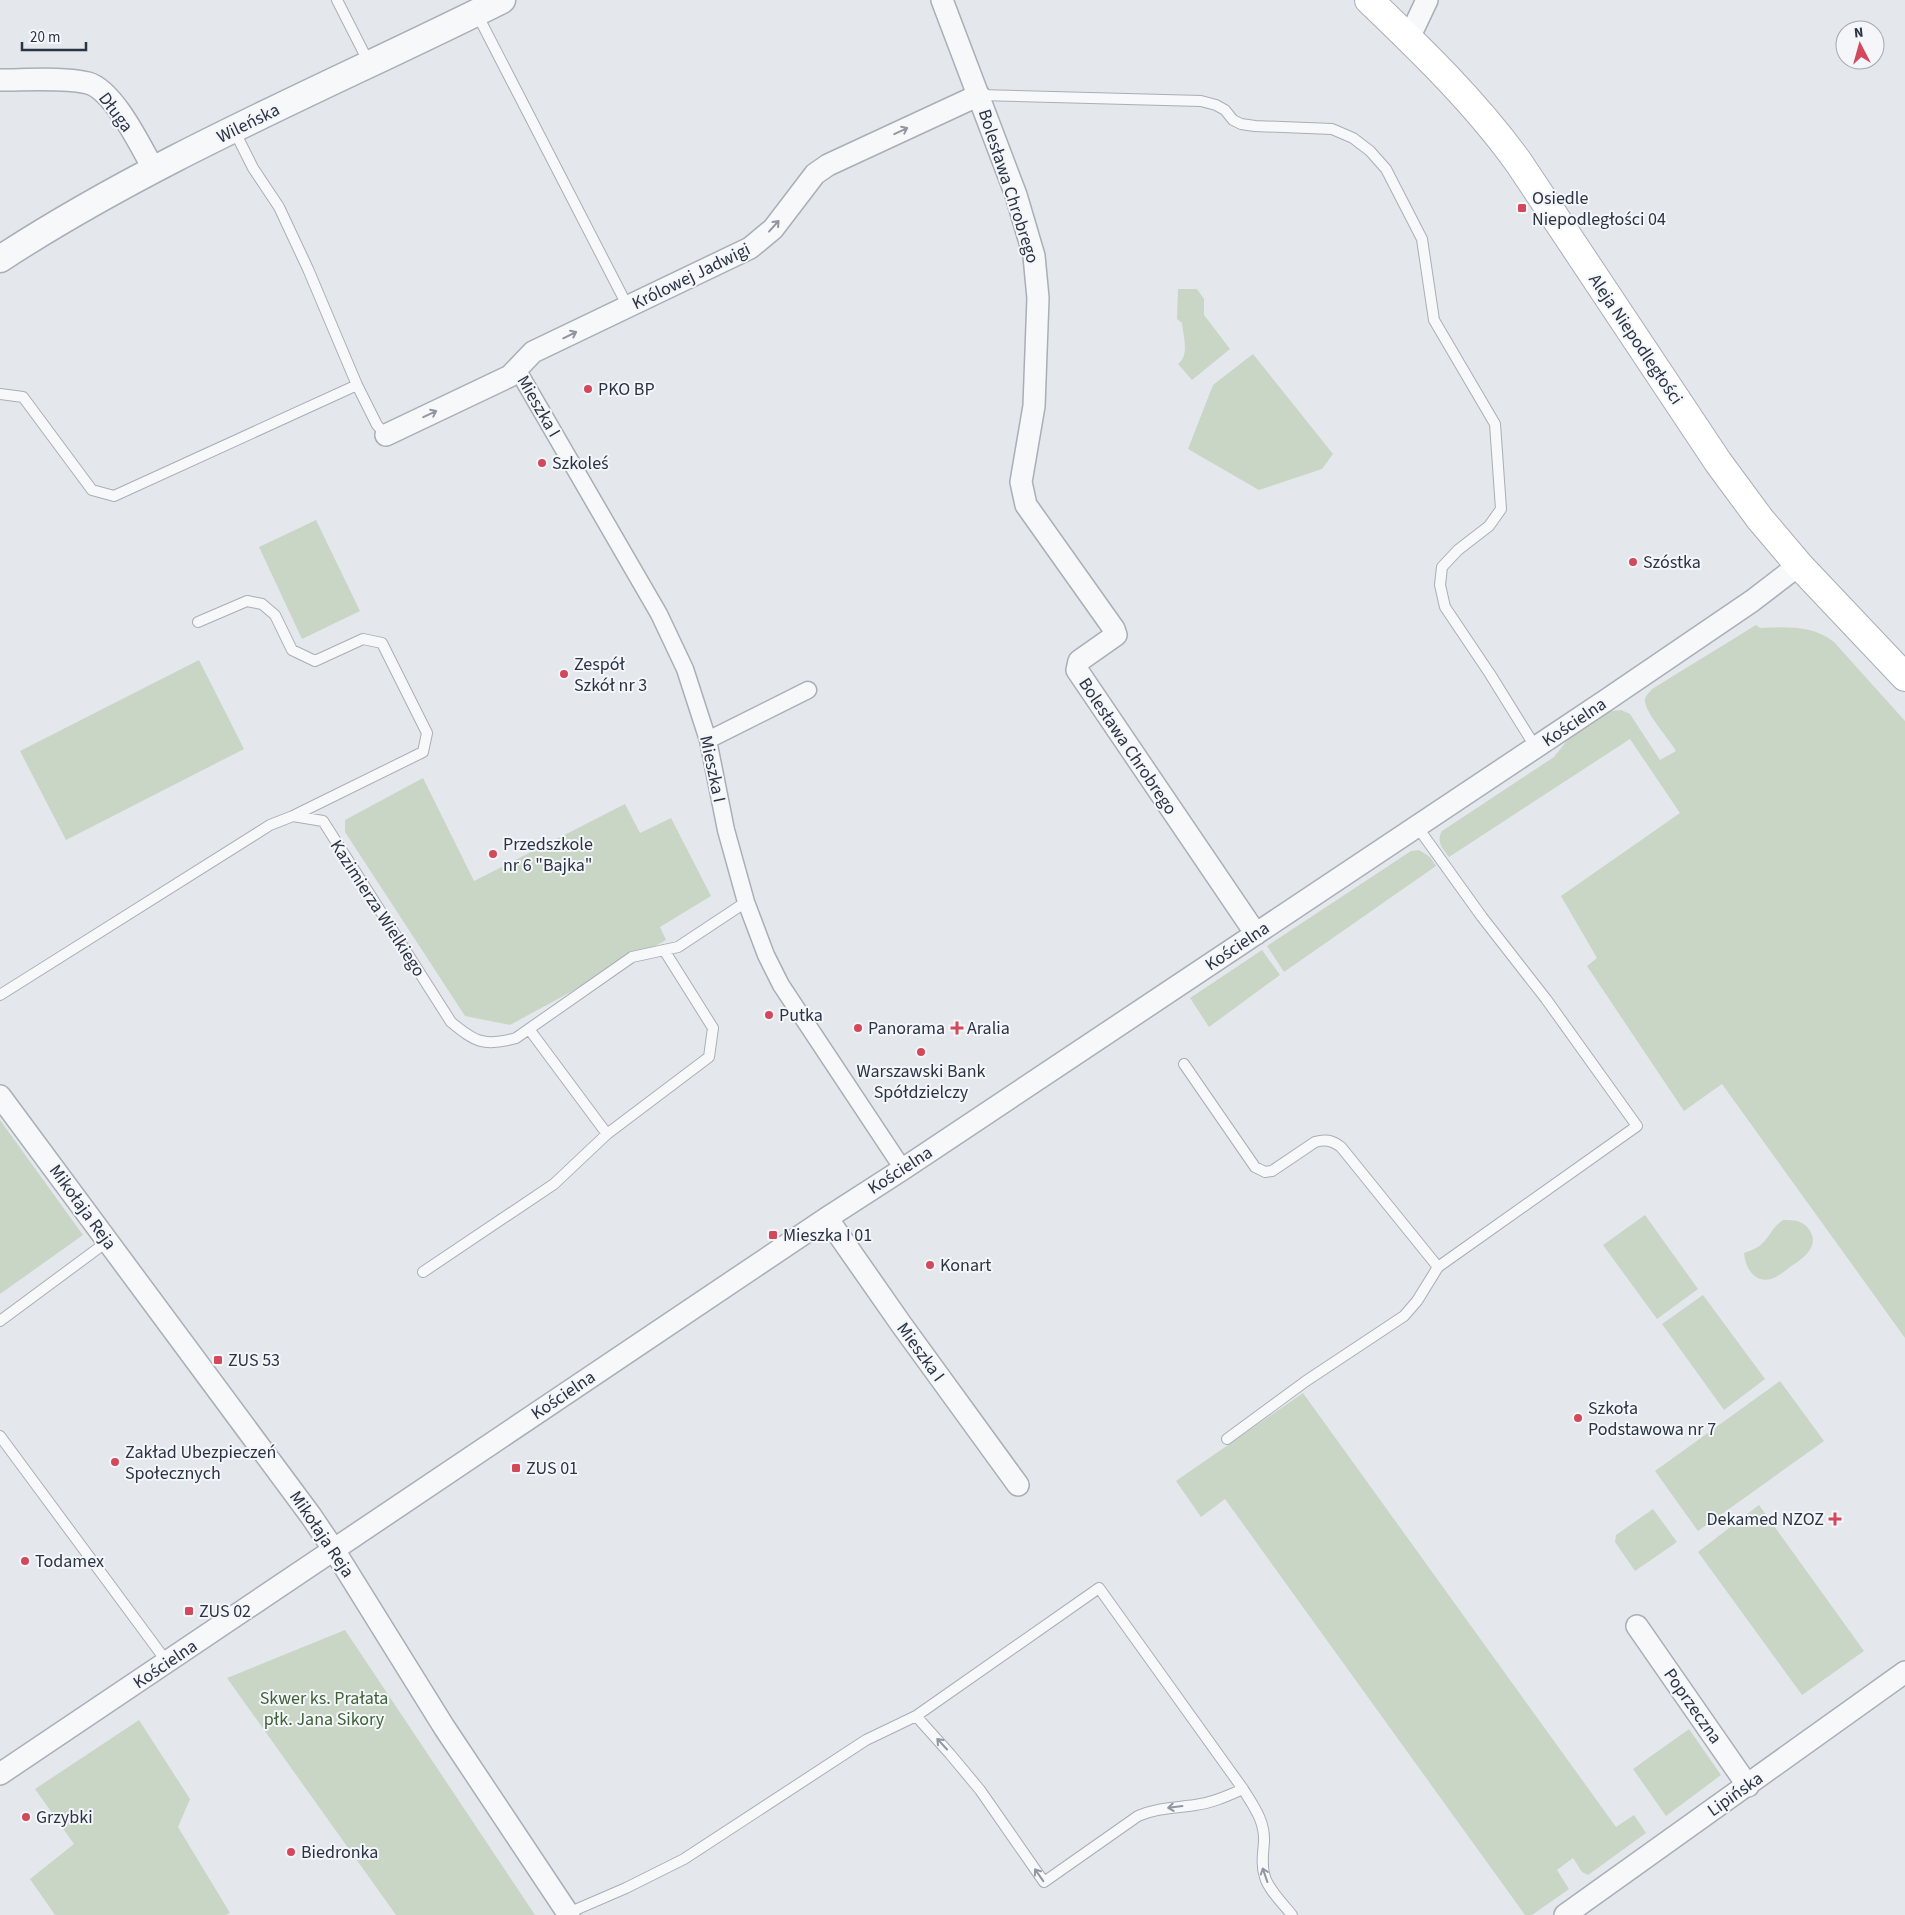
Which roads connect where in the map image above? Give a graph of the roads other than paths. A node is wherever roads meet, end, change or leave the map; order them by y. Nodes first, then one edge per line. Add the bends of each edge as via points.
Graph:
1 (337, 0) edge
2 (502, 0) edge
3 (942, 0) edge
4 (1369, 0) edge
5 (1427, 0) edge
6 (477, 13) junction
7 (1408, 38) junction
8 (370, 64) junction
9 (0, 80) edge
10 (979, 95) junction
11 (234, 129) junction
12 (154, 170) junction
13 (0, 259) edge
14 (628, 307) junction
15 (517, 369) junction
16 (356, 385) junction
17 (0, 394) edge
18 (386, 435) joint
19 (1799, 564) junction
20 (198, 622) dead end
21 (1905, 677) edge
22 (808, 690) dead end
23 (708, 740) junction
24 (1536, 748) junction
25 (293, 816) junction
26 (1416, 826) junction
27 (746, 902) junction
28 (1256, 934) junction
29 (664, 950) junction
30 (0, 995) edge
31 (529, 1029) junction
32 (1184, 1064) dead end
33 (0, 1096) edge
34 (607, 1134) junction
35 (903, 1169) junction
36 (827, 1218) junction
37 (108, 1241) junction
38 (1438, 1267) junction
39 (423, 1272) dead end
40 (0, 1321) edge
41 (0, 1436) edge
42 (1227, 1438) dead end
43 (1018, 1485) dead end
44 (334, 1550) junction
45 (1637, 1626) dead end
46 (167, 1662) junction
47 (1905, 1672) edge
48 (916, 1716) junction
49 (0, 1774) edge
50 (1748, 1786) junction
51 (1243, 1789) junction
52 (568, 1914) edge
53 (1292, 1915) edge
54 (1565, 1915) edge

1 - 8 lane
2 - 6 street, Wileńska
3 - 10 street, Bolesława Chrobrego
4 - 7 main road, Aleja Niepodległości
5 - 7 street
6 - 8 street, Wileńska
6 - 14 lane
7 - 19 main road, Aleja Niepodległości via 1484,117 1509,149 1718,462 1760,519
8 - 11 street, Wileńska
9 - 12 street, Długa via 72,81 100,88 111,99
14 -> 10 street, Królowej Jadwigi via 756,244 773,229 815,174 828,165
10 - 24 lane via 1201,101 1225,110 1241,124 1332,129 1354,138 1386,169 1422,239 1434,320 1496,424 1500,510 1489,526 1442,567 1440,585 1445,607
10 - 28 street, Bolesława Chrobrego via 1016,195 1037,273 1034,406 1021,482 1026,505 1116,635 1080,661 1077,670
11 - 12 street, Wileńska
11 - 16 lane via 253,168 279,207
12 - 13 street, Wileńska via 41,232
15 -> 14 street, Królowej Jadwigi via 533,352
18 -> 15 street, Królowej Jadwigi via 510,376
15 - 23 street, Mieszka I via 659,614 685,669
16 - 17 lane via 114,496 92,490 23,397
16 - 18 lane via 377,425
19 - 21 main road, Aleja Niepodległości
19 - 24 street, Kościelna via 1752,601
20 - 25 lane via 247,601 262,604 275,615 292,650 315,661 363,639 382,643 427,733 423,752
22 - 23 street
23 - 27 street, Mieszka I via 726,830
24 - 26 street, Kościelna
25 - 30 lane via 270,825
25 - 31 lane, Kazimierza Wielkiego via 323,822 451,1022 470,1037 483,1042 498,1043 516,1038
26 - 28 street, Kościelna
26 - 38 lane via 1637,1126
27 - 29 lane, Kazimierza Wielkiego via 678,947
27 - 35 street, Mieszka I via 781,985
28 - 35 street, Kościelna
29 - 31 lane, Kazimierza Wielkiego via 632,958
29 - 34 lane via 713,1028 709,1057
31 - 34 lane
32 - 38 lane via 1255,1167 1265,1172 1272,1171 1315,1142 1333,1141
33 - 37 street, Mikołaja Reja
34 - 39 lane via 554,1184
35 - 36 street, Kościelna
36 - 43 street, Mieszka I
36 - 44 street, Kościelna
37 - 40 lane
37 - 44 street, Mikołaja Reja
38 - 42 lane via 1404,1316
41 - 46 lane
44 - 46 street, Kościelna
44 - 52 street, Mikołaja Reja via 444,1727
45 - 50 street, Poprzeczna
46 - 49 street, Kościelna
47 - 50 street, Lipińska
51 -> 48 lane via 1212,1801 1152,1810 1138,1816 1044,1882 980,1790
48 - 51 lane via 1099,1588
48 - 52 lane via 866,1740 684,1859
50 - 54 street, Lipińska
53 -> 51 lane via 1265,1880 1262,1822

